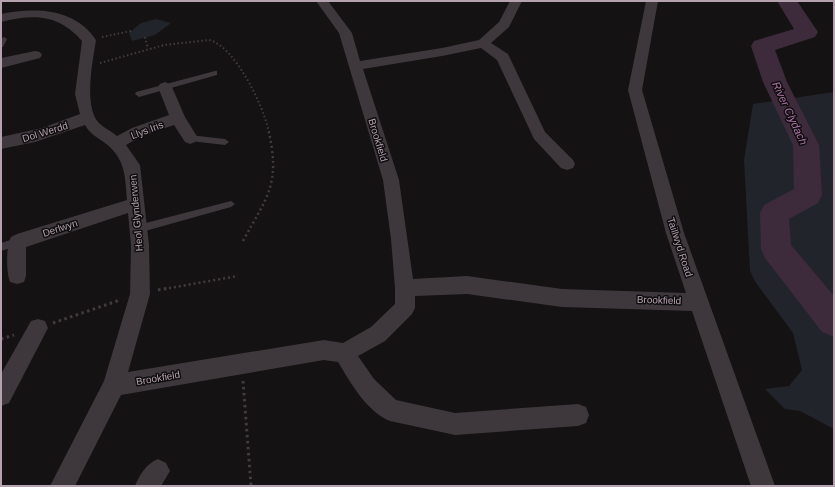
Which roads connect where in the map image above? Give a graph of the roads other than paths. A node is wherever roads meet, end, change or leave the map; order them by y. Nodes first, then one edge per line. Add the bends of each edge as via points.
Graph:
1 (322, 1) edge
2 (516, 1) edge
3 (652, 1) edge
4 (1, 18) edge
5 (483, 43) junction
6 (35, 55) dead end
7 (2, 61) edge
8 (355, 66) junction
9 (215, 73) dead end
10 (166, 86) junction
11 (139, 94) dead end
12 (88, 117) junction
13 (178, 118) junction
14 (190, 138) joint
15 (225, 142) dead end
16 (1, 143) edge
17 (116, 144) junction
18 (568, 164) dead end
19 (136, 204) junction
20 (230, 204) dead end
21 (138, 229) junction
22 (9, 244) edge
23 (17, 276) dead end
24 (405, 288) junction
25 (699, 302) junction
26 (38, 328) dead end
27 (344, 353) junction
28 (114, 385) junction
29 (1, 395) edge
30 (578, 415) dead end
31 (62, 486) edge
32 (763, 486) edge

1 - 8 street, Brookfield via 345,33
2 - 5 street via 504,24
3 - 25 street, Taillwyd Road via 635,90 675,233
4 - 12 street, Heol Glynderwen via 25,14 53,15 81,30 89,40 82,94
5 - 8 street
5 - 18 street via 503,57 539,135
6 - 7 street
8 - 24 street, Brookfield via 391,180
9 - 10 lane
10 - 11 lane
10 - 13 street
12 - 16 street, Dol Werdd via 58,130
12 - 17 street, Heol Glynderwen via 93,126
13 - 14 street
13 - 17 street, Llys Iris via 137,132
14 - 15 lane
17 - 19 street, Heol Glynderwen via 132,165
19 - 21 street, Heol Glynderwen
19 - 22 street, Derlwyn
20 - 21 lane
21 - 28 street, Heol Glynderwen via 140,294
22 - 23 street, Derlwyn
24 - 25 street, Brookfield via 467,285 562,298
24 - 27 street, Brookfield via 405,308 378,334
25 - 32 street, Taillwyd Road
26 - 29 street
27 - 28 street, Brookfield via 324,350
27 - 30 street via 366,387 390,410 455,424
28 - 31 street, Heol Glynderwen

